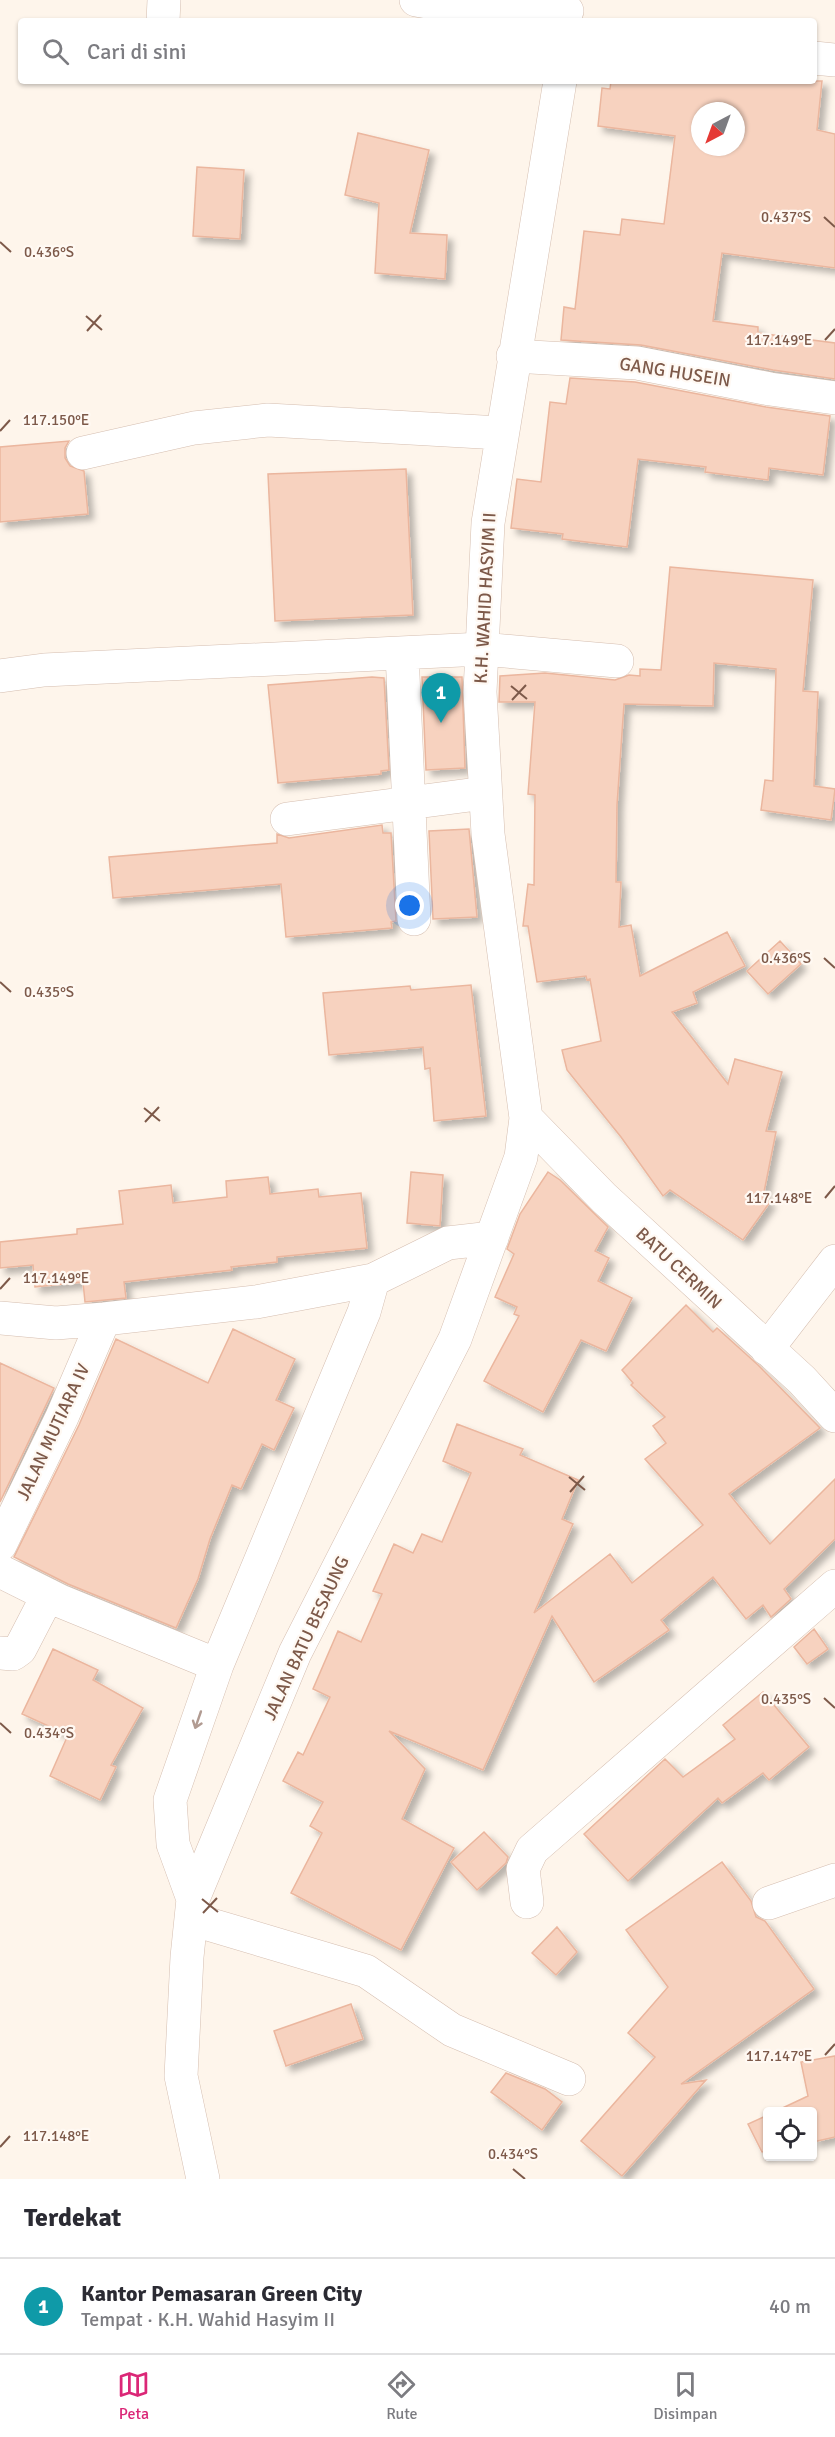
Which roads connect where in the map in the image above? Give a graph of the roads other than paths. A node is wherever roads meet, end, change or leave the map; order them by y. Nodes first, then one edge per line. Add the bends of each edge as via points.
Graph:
1 (164, 0) edge
2 (416, 0) edge
3 (567, 11) edge
4 (163, 18) edge
5 (817, 58) edge
6 (835, 60) edge
7 (559, 84) edge
8 (513, 356) junction
9 (835, 398) edge
10 (500, 433) junction
11 (83, 453) dead end
12 (482, 649) junction
13 (402, 653) junction
14 (616, 661) dead end
15 (0, 676) edge
16 (485, 793) junction
17 (409, 804) junction
18 (286, 819) dead end
19 (414, 918) dead end
20 (526, 1118) junction
21 (492, 1238) junction
22 (835, 1261) edge
23 (373, 1280) junction
24 (0, 1318) edge
25 (105, 1319) junction
26 (767, 1349) junction
27 (835, 1416) edge
28 (0, 1545) edge
29 (0, 1571) edge
30 (835, 1586) edge
31 (48, 1595) junction
32 (0, 1653) edge
33 (217, 1665) junction
34 (835, 1880) edge
35 (527, 1902) dead end
36 (769, 1903) dead end
37 (192, 1909) junction
38 (569, 2079) dead end
39 (203, 2179) edge

1 - 4 street
2 - 3 street via 474,10
5 - 6 street
7 - 8 street, K.H. WAHID HASYIM II
8 - 9 street, GANG HUSEIN via 637,363
8 - 10 street, K.H. WAHID HASYIM II
10 - 11 street via 268,420 194,428
10 - 12 street, K.H. WAHID HASYIM II via 488,523
12 - 13 street
12 - 14 street
12 - 16 street, K.H. WAHID HASYIM II
13 - 15 street via 44,670
13 - 17 street
16 - 17 street
16 - 20 street, K.H. WAHID HASYIM II
17 - 18 street
17 - 19 street
20 - 21 street, JALAN BATU BESAUNG via 521,1157
20 - 26 street, BATU CERMIN via 604,1198
21 - 23 street via 448,1243
21 - 37 street, JALAN BATU BESAUNG via 456,1339 295,1653
22 - 26 street
23 - 25 street via 256,1302
23 - 33 street via 364,1312
24 - 25 street via 56,1323
25 - 28 street, JALAN MUTIARA IV
26 - 27 street, BATU CERMIN
29 - 31 street
30 - 35 street via 532,1850 523,1869
31 - 32 street via 20,1649 13,1654
31 - 33 street
33 -> 37 street via 170,1800 173,1844
34 - 36 street
37 - 38 street via 366,1971 452,2030
37 - 39 street, JALAN BATU BESAUNG via 181,2076

